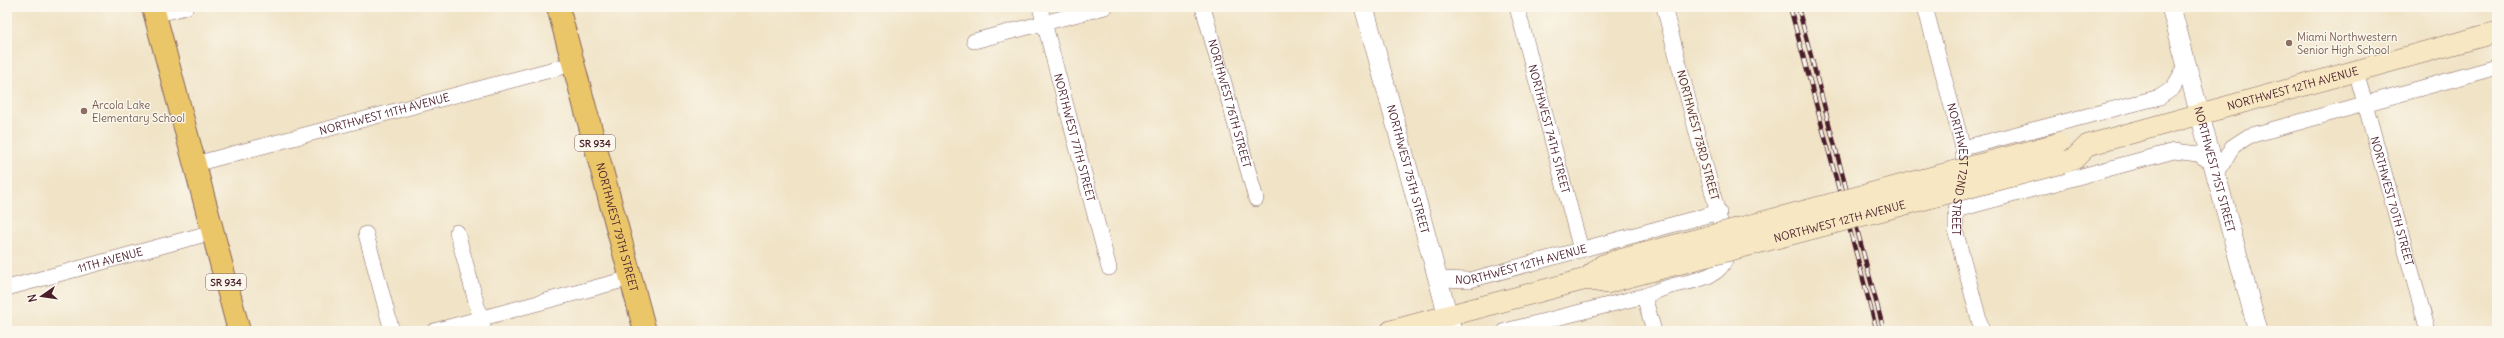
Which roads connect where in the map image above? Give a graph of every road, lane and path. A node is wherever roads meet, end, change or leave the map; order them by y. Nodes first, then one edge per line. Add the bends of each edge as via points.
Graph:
1 (186, 7) edge
2 (558, 7) edge
3 (1040, 7) edge
4 (1105, 7) edge
5 (1203, 7) edge
6 (1364, 7) edge
7 (1517, 7) edge
8 (1664, 7) edge
9 (1925, 7) edge
10 (2171, 7) edge
11 (154, 11) edge
12 (1045, 23) junction
13 (2497, 32) edge
14 (974, 41) dead end
15 (573, 64) junction
16 (2186, 66) junction
17 (2497, 67) edge
18 (2356, 71) junction
19 (2364, 104) junction
20 (2199, 116) junction
21 (1963, 148) junction
22 (195, 164) junction
23 (2214, 170) junction
24 (1256, 200) dead end
25 (1956, 210) junction
26 (1719, 212) junction
27 (213, 232) junction
28 (457, 232) dead end
29 (366, 234) dead end
30 (1581, 250) junction
31 (1109, 268) dead end
32 (632, 278) junction
33 (1438, 279) junction
34 (7, 288) edge
35 (1644, 296) junction
36 (1450, 323) edge
37 (483, 325) edge
38 (239, 331) edge
39 (392, 331) edge
40 (434, 331) edge
41 (645, 331) edge
42 (1391, 331) edge
43 (1505, 331) edge
44 (1654, 331) edge
45 (1982, 331) edge
46 (2258, 331) edge
47 (2428, 331) edge

1 - 11 street
2 - 15 main road, NORTHWEST 79TH STREET / SR 934
3 - 12 street, NORTHWEST 77TH STREET
4 - 12 street
5 - 24 street, NORTHWEST 76TH STREET
6 - 33 street, NORTHWEST 75TH STREET
7 - 30 street, NORTHWEST 74TH STREET
8 - 26 street, NORTHWEST 73RD STREET
9 - 21 street, NORTHWEST 72ND STREET
10 - 16 street, NORTHWEST 71ST STREET
11 - 22 main road, SR 934
12 - 14 street
12 - 31 street, NORTHWEST 77TH STREET
13 - 18 main road, NORTHWEST 12TH AVENUE
15 - 22 street, NORTHWEST 11TH AVENUE
15 - 32 main road, NORTHWEST 79TH STREET / SR 934
16 - 20 street, NORTHWEST 71ST STREET
16 - 21 street via 2173,88 2160,97
17 - 19 street
18 - 19 street, NORTHWEST 70TH STREET
18 - 20 main road, NORTHWEST 12TH AVENUE
19 - 23 street via 2238,141
19 - 47 street, NORTHWEST 70TH STREET
20 - 23 street, NORTHWEST 71ST STREET
20 - 36 main road, NORTHWEST 12TH AVENUE, bridge via 2088,146 2070,141 2059,154 1618,270 1603,265 1586,279
21 - 25 street, NORTHWEST 72ND STREET via 1963,173
22 - 27 main road, SR 934
23 - 25 street via 2198,154 2174,151
23 - 46 street, NORTHWEST 71ST STREET
25 - 45 street, NORTHWEST 72ND STREET via 1958,244
26 - 30 street, NORTHWEST 12TH AVENUE
26 - 35 street, NORTHWEST 73RD STREET via 1727,248 1724,264 1712,275
27 - 34 street, 11TH AVENUE
27 - 38 main road, SR 934
28 - 37 street
29 - 39 street
30 - 33 street, NORTHWEST 12TH AVENUE via 1470,280
32 - 37 street
32 - 41 main road, NORTHWEST 79TH STREET / SR 934
33 - 36 street, NORTHWEST 75TH STREET
35 - 43 street
35 - 44 street
36 - 42 main road, NORTHWEST 12TH AVENUE
37 - 40 street

